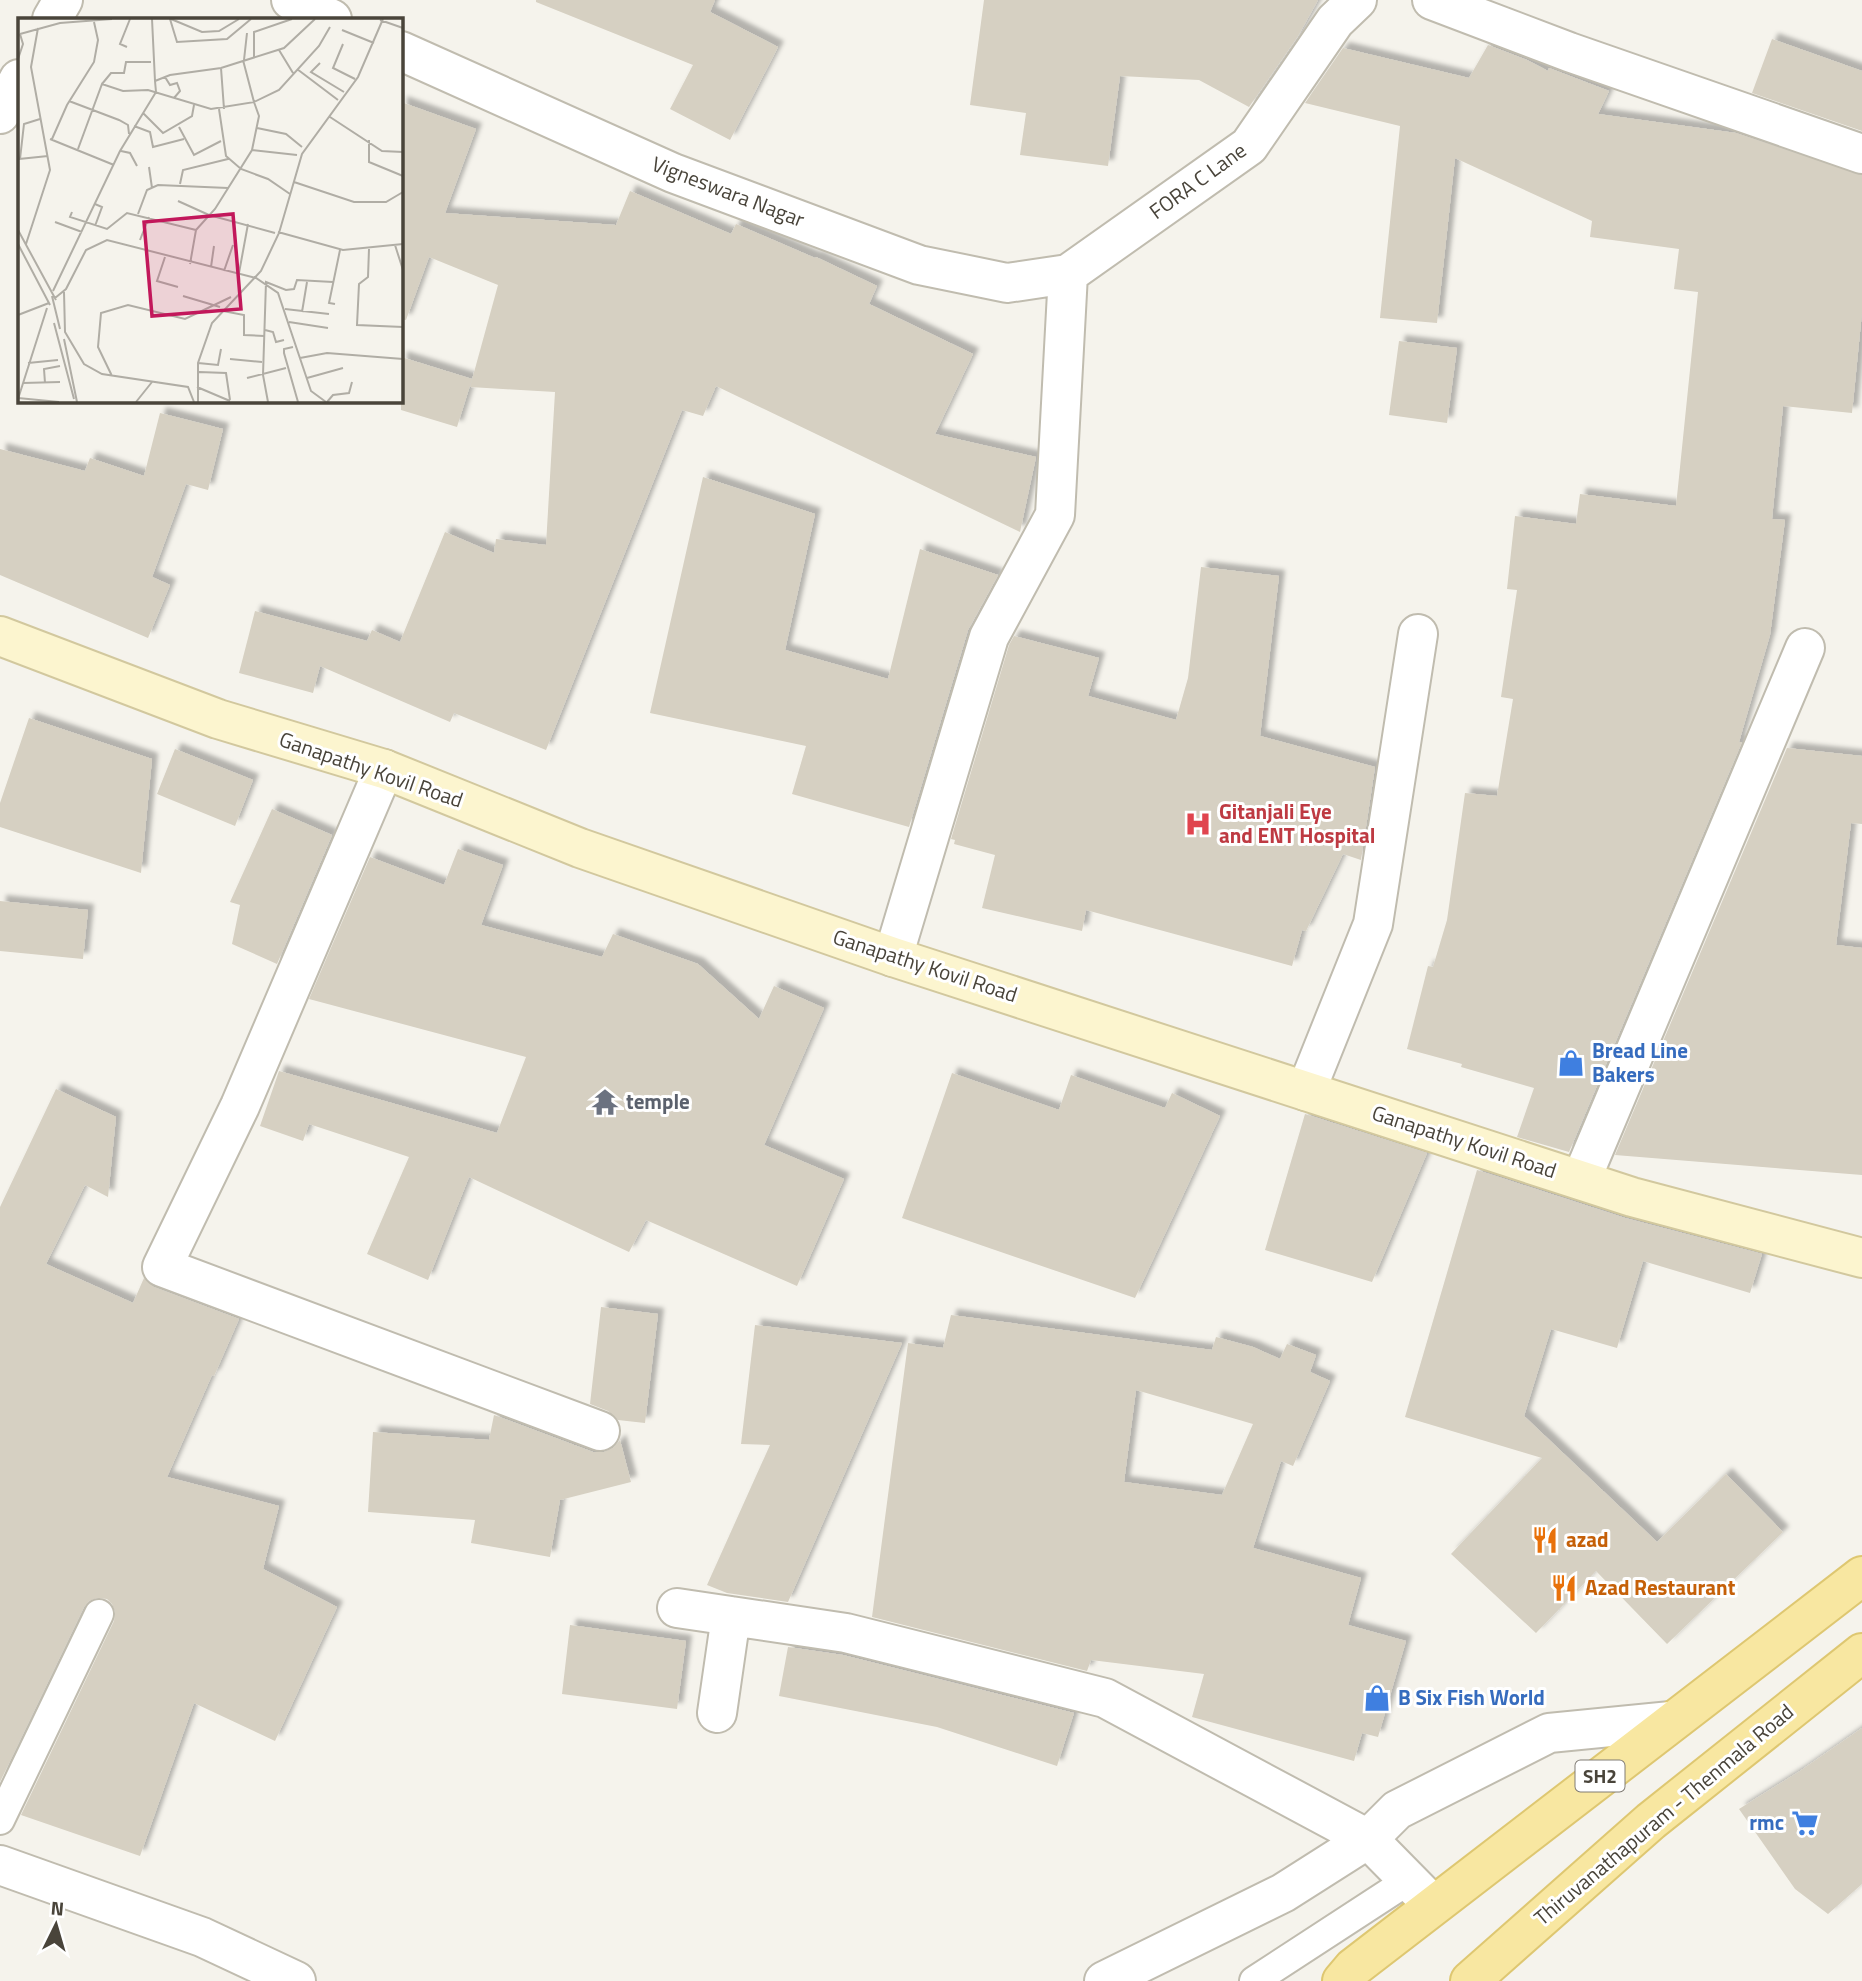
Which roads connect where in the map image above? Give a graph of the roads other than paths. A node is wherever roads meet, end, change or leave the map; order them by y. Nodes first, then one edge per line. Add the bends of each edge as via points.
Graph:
1 (63, 0) edge
2 (291, 0) edge
3 (1357, 0) edge
4 (1432, 0) edge
5 (53, 18) edge
6 (330, 18) edge
7 (402, 51) edge
8 (18, 81) edge
9 (0, 114) edge
10 (1862, 154) edge
11 (1068, 274) junction
12 (1418, 634) dead end
13 (0, 636) edge
14 (1805, 648) dead end
15 (384, 769) junction
16 (893, 957) junction
17 (1306, 1091) junction
18 (1581, 1180) junction
19 (1862, 1258) edge
20 (600, 1431) dead end
21 (1862, 1576) edge
22 (677, 1608) dead end
23 (99, 1614) dead end
24 (731, 1616) junction
25 (1861, 1654) edge
26 (717, 1713) dead end
27 (1671, 1721) junction
28 (0, 1820) edge
29 (1368, 1839) junction
30 (0, 1865) edge
31 (1421, 1892) junction
32 (296, 1981) edge
33 (1104, 1981) edge
34 (1254, 1981) edge
35 (1342, 1981) edge
36 (1469, 1981) edge

1 - 5 street
2 - 6 street
3 - 11 street, FORA C Lane via 1335,21 1249,146
4 - 10 street
7 - 11 street, Vigneswara Nagar via 673,173 919,265 1007,283
8 - 9 street
11 - 16 street via 1055,515 989,637
12 - 17 street via 1373,924
13 - 15 main road, Ganapathy Kovil Road via 218,719
14 - 18 street
15 - 16 main road, Ganapathy Kovil Road via 580,848
15 - 20 street via 240,1106 162,1267
16 - 17 main road, Ganapathy Kovil Road
17 - 18 main road, Ganapathy Kovil Road
18 - 19 main road, Ganapathy Kovil Road
21 - 27 main road, SH2
22 - 24 street
23 - 28 lane
24 - 26 street
24 - 29 street via 846,1633 1105,1698
25 - 36 main road, Thiruvanathapuram - Thenmala Road via 1651,1821
27 - 29 street via 1549,1733 1397,1810
27 - 31 main road, SH2
29 - 31 street
29 - 33 street via 1283,1893
30 - 32 street via 202,1937
31 - 34 lane
31 - 35 main road, SH2

